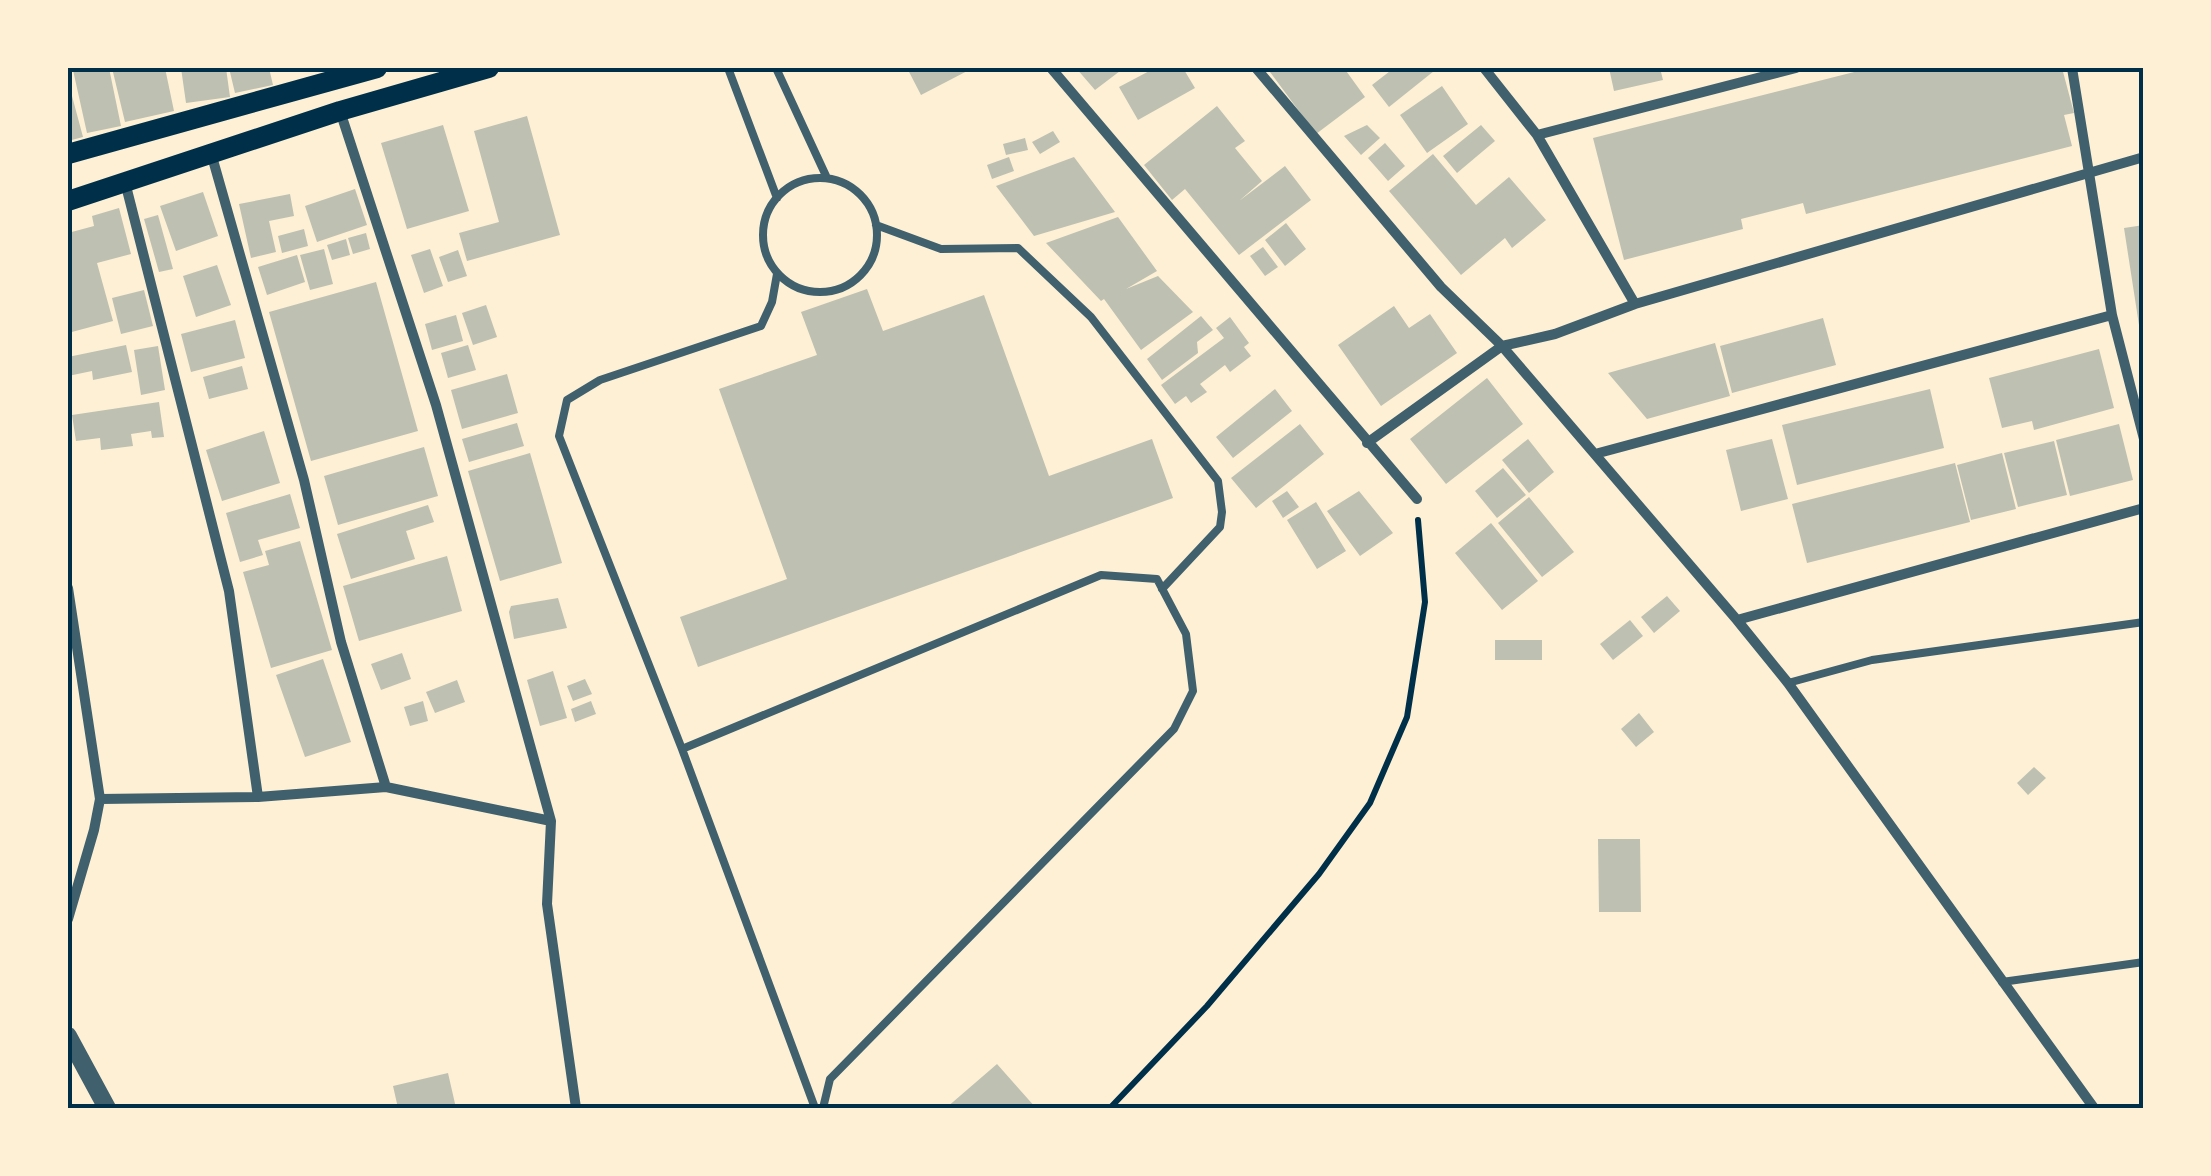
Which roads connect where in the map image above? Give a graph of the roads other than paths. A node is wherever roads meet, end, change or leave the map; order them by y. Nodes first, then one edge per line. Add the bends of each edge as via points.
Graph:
1 (377, 68) edge
2 (490, 68) edge
3 (728, 68) edge
4 (776, 68) edge
5 (1051, 68) edge
6 (1256, 68) edge
7 (1484, 68) edge
8 (1796, 68) edge
9 (2072, 68) edge
10 (340, 111) junction
11 (1537, 135) junction
12 (211, 152) junction
13 (68, 154) edge
14 (2144, 157) edge
15 (2090, 170) junction
16 (826, 178) junction
17 (126, 182) junction
18 (777, 198) junction
19 (68, 200) edge
20 (876, 224) junction
21 (777, 274) junction
22 (1635, 304) junction
23 (2112, 316) junction
24 (1502, 346) junction
25 (2144, 438) edge
26 (1367, 443) junction
27 (1595, 454) junction
28 (1417, 498) road end
29 (2144, 508) edge
30 (68, 588) edge
31 (1162, 590) junction
32 (1737, 620) junction
33 (2144, 622) edge
34 (1788, 684) junction
35 (682, 749) junction
36 (386, 788) junction
37 (258, 798) junction
38 (100, 799) junction
39 (551, 821) junction
40 (68, 919) edge
41 (2144, 962) edge
42 (2002, 982) junction
43 (68, 1036) edge
44 (108, 1108) edge
45 (576, 1108) edge
46 (815, 1108) edge
47 (824, 1108) edge
48 (2094, 1108) edge

1 - 13 main road
2 - 10 main road
3 - 18 lane
4 - 16 lane
5 - 26 street
6 - 24 street via 1441,287
7 - 11 street
8 - 11 street
9 - 15 street
10 - 12 main road
10 - 39 street via 436,405
11 - 22 street
12 - 17 main road
12 - 36 street
14 - 15 street
15 - 22 street
15 - 23 street
16 - 18 lane via 808,179
16 - 20 lane via 859,193
17 - 19 main road
17 - 37 street via 229,591
18 - 21 lane via 763,228
20 - 21 lane via 872,261 846,286 809,292
20 - 31 lane via 941,249 1018,248 1091,317 1218,481 1220,527
21 - 35 lane via 760,326 600,380 567,400 558,436
22 - 24 street
23 - 25 street
23 - 27 street
24 - 26 street
24 - 27 street
26 - 28 street
27 - 32 street
29 - 32 street
30 - 38 street
31 - 35 lane via 1157,579 1101,575
31 - 47 lane via 1186,634 1193,690 1174,728 830,1079
32 - 34 street
33 - 34 lane via 1872,660
34 - 42 street
35 - 46 lane
36 - 37 street
36 - 39 street
37 - 38 street
38 - 40 street
39 - 45 street via 546,904
41 - 42 lane
42 - 48 street
43 - 44 street

